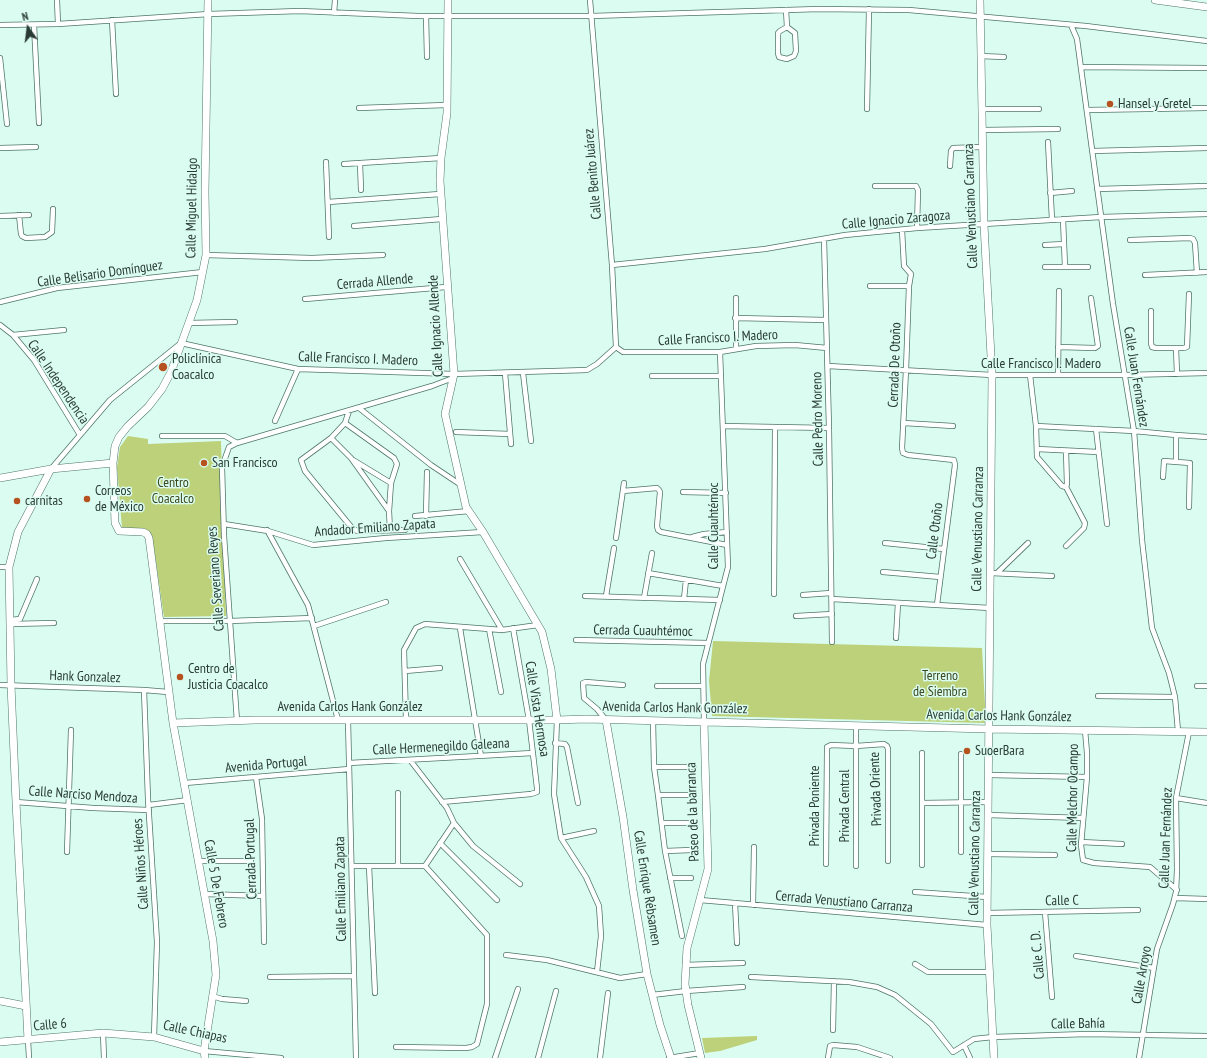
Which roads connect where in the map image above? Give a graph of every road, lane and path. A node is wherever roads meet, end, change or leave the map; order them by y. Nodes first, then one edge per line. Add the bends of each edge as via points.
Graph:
1 (57, 0) edge
2 (208, 0) edge
3 (335, 0) edge
4 (448, 0) edge
5 (590, 0) edge
6 (980, 0) edge
7 (1156, 0) edge
8 (1207, 7) edge
9 (869, 9) junction
10 (786, 10) junction
11 (334, 13) junction
12 (209, 14) junction
13 (426, 16) junction
14 (591, 16) junction
15 (980, 16) junction
16 (448, 17) junction
17 (112, 20) junction
18 (34, 24) junction
19 (58, 24) junction
20 (0, 25) edge
21 (1071, 25) junction
22 (787, 27) junction
23 (1207, 41) edge
24 (427, 56) dead end
25 (980, 56) junction
26 (1004, 57) dead end
27 (0, 58) edge
28 (1081, 67) junction
29 (1207, 68) edge
30 (116, 94) dead end
31 (446, 105) junction
32 (359, 108) dead end
33 (1207, 108) edge
34 (981, 109) junction
35 (1039, 109) dead end
36 (867, 110) dead end
37 (1087, 110) junction
38 (39, 122) dead end
39 (7, 124) dead end
40 (1058, 129) dead end
41 (982, 130) junction
42 (1048, 142) dead end
43 (36, 147) dead end
44 (982, 147) junction
45 (0, 148) edge
46 (1207, 148) edge
47 (1092, 151) junction
48 (441, 158) junction
49 (326, 162) dead end
50 (360, 163) junction
51 (344, 164) dead end
52 (950, 166) dead end
53 (875, 186) dead end
54 (1207, 186) edge
55 (1097, 189) junction
56 (362, 190) dead end
57 (1072, 191) dead end
58 (1050, 193) junction
59 (440, 194) junction
60 (328, 202) junction
61 (53, 209) dead end
62 (1207, 214) edge
63 (19, 215) junction
64 (29, 215) dead end
65 (0, 216) edge
66 (1101, 217) junction
67 (442, 219) junction
68 (1063, 219) junction
69 (1052, 220) junction
70 (984, 225) junction
71 (354, 226) dead end
72 (917, 228) junction
73 (902, 230) junction
74 (329, 237) dead end
75 (824, 239) junction
76 (1130, 240) dead end
77 (1064, 244) junction
78 (1045, 245) dead end
79 (383, 254) dead end
80 (206, 255) junction
81 (612, 265) junction
82 (1046, 267) dead end
83 (1066, 267) junction
84 (1088, 267) dead end
85 (203, 272) junction
86 (1207, 272) edge
87 (1197, 273) junction
88 (1145, 275) dead end
89 (870, 286) dead end
90 (909, 286) junction
91 (446, 287) junction
92 (1058, 291) dead end
93 (1189, 294) dead end
94 (736, 298) dead end
95 (1091, 298) dead end
96 (305, 299) dead end
97 (0, 302) edge
98 (1151, 311) dead end
99 (735, 318) junction
100 (826, 320) junction
101 (235, 322) dead end
102 (189, 323) junction
103 (0, 325) edge
104 (64, 330) dead end
105 (12, 335) junction
106 (181, 343) junction
107 (616, 347) junction
108 (1058, 347) junction
109 (827, 348) junction
110 (1176, 348) junction
111 (736, 349) junction
112 (720, 352) junction
113 (828, 366) junction
114 (298, 369) junction
115 (906, 370) junction
116 (505, 373) junction
117 (523, 373) junction
118 (1207, 373) edge
119 (1177, 374) junction
120 (992, 375) junction
121 (1030, 375) junction
122 (1058, 375) junction
123 (1126, 375) junction
124 (453, 376) junction
125 (652, 376) dead end
126 (721, 376) junction
127 (359, 408) junction
128 (349, 411) junction
129 (275, 421) dead end
130 (345, 423) junction
131 (904, 423) junction
132 (723, 426) junction
133 (953, 426) dead end
134 (1036, 426) junction
135 (775, 427) junction
136 (829, 428) junction
137 (1096, 429) junction
138 (1134, 431) junction
139 (456, 432) dead end
140 (510, 434) junction
141 (80, 435) junction
142 (1176, 435) junction
143 (162, 436) dead end
144 (1207, 436) edge
145 (331, 438) junction
146 (531, 441) dead end
147 (237, 443) junction
148 (511, 444) dead end
149 (1037, 449) junction
150 (1066, 451) junction
151 (1098, 452) junction
152 (351, 458) junction
153 (954, 460) joint
154 (1176, 462) junction
155 (113, 463) junction
156 (51, 469) junction
157 (427, 472) dead end
158 (1163, 476) dead end
159 (0, 478) edge
160 (391, 482) junction
161 (624, 482) dead end
162 (461, 486) junction
163 (1066, 487) junction
164 (623, 491) junction
165 (683, 492) dead end
166 (726, 493) junction
167 (1189, 507) dead end
168 (389, 511) junction
169 (469, 511) junction
170 (415, 516) dead end
171 (426, 516) junction
172 (224, 524) junction
173 (1107, 524) dead end
174 (267, 530) junction
175 (390, 530) junction
176 (405, 530) dead end
177 (483, 532) junction
178 (727, 532) junction
179 (616, 538) dead end
180 (691, 538) junction
181 (885, 543) dead end
182 (1028, 543) dead end
183 (727, 545) junction
184 (1066, 546) dead end
185 (614, 548) dead end
186 (944, 548) junction
187 (652, 553) dead end
188 (460, 559) dead end
189 (0, 567) edge
190 (9, 568) junction
191 (883, 572) dead end
192 (648, 573) junction
193 (994, 573) junction
194 (1052, 576) dead end
195 (940, 577) junction
196 (37, 578) dead end
197 (686, 580) junction
198 (723, 586) junction
199 (832, 593) junction
200 (774, 594) dead end
201 (803, 595) dead end
202 (585, 596) dead end
203 (606, 596) junction
204 (644, 598) junction
205 (684, 599) junction
206 (832, 599) junction
207 (720, 600) junction
208 (386, 602) dead end
209 (898, 603) junction
210 (937, 605) junction
211 (990, 608) junction
212 (832, 614) junction
213 (796, 616) dead end
214 (312, 618) junction
215 (160, 621) junction
216 (230, 621) junction
217 (11, 622) junction
218 (54, 623) dead end
219 (538, 625) junction
220 (314, 626) junction
221 (460, 628) junction
222 (513, 628) junction
223 (489, 629) junction
224 (502, 630) junction
225 (896, 638) dead end
226 (576, 640) dead end
227 (832, 642) dead end
228 (708, 643) junction
229 (440, 668) dead end
230 (405, 671) junction
231 (0, 685) edge
232 (11, 685) junction
233 (623, 685) dead end
234 (657, 686) dead end
235 (703, 686) junction
236 (1197, 686) dead end
237 (1207, 686) edge
238 (144, 690) junction
239 (168, 692) junction
240 (501, 692) dead end
241 (1098, 696) dead end
242 (1175, 697) junction
243 (338, 720) junction
244 (348, 720) junction
245 (406, 720) junction
246 (476, 720) junction
247 (529, 720) junction
248 (556, 720) junction
249 (606, 720) junction
250 (237, 721) junction
251 (653, 721) junction
252 (704, 722) junction
253 (173, 723) junction
254 (856, 726) junction
255 (989, 729) junction
256 (71, 730) dead end
257 (1085, 730) junction
258 (1178, 731) junction
259 (1189, 732) junction
260 (1207, 732) edge
261 (555, 743) junction
262 (856, 746) junction
263 (533, 753) junction
264 (922, 753) dead end
265 (961, 754) dead end
266 (481, 756) junction
267 (410, 760) junction
268 (349, 766) junction
269 (654, 767) junction
270 (694, 767) dead end
271 (989, 775) junction
272 (256, 777) junction
273 (1087, 777) junction
274 (185, 782) junction
275 (398, 793) dead end
276 (658, 795) junction
277 (692, 795) dead end
278 (1176, 798) junction
279 (188, 800) junction
280 (16, 802) junction
281 (442, 802) junction
282 (922, 802) junction
283 (961, 802) junction
284 (988, 802) junction
285 (578, 803) dead end
286 (1207, 803) edge
287 (148, 805) junction
288 (68, 806) junction
289 (149, 810) junction
290 (988, 815) junction
291 (1083, 818) junction
292 (454, 823) junction
293 (694, 823) dead end
294 (662, 824) junction
295 (594, 831) dead end
296 (561, 838) junction
297 (1081, 842) junction
298 (440, 843) junction
299 (1122, 844) dead end
300 (754, 847) dead end
301 (692, 850) dead end
302 (665, 851) junction
303 (67, 852) dead end
304 (960, 852) dead end
305 (988, 854) junction
306 (1055, 855) dead end
307 (888, 860) dead end
308 (199, 861) junction
309 (252, 861) dead end
310 (826, 864) dead end
311 (922, 865) dead end
312 (352, 866) junction
313 (369, 866) junction
314 (398, 866) junction
315 (425, 866) junction
316 (856, 866) dead end
317 (670, 878) junction
318 (691, 878) dead end
319 (520, 884) dead end
320 (1177, 890) junction
321 (915, 892) dead end
322 (206, 894) junction
323 (263, 896) junction
324 (987, 897) junction
325 (1175, 898) junction
326 (1207, 899) edge
327 (497, 900) dead end
328 (700, 900) junction
329 (735, 903) junction
330 (753, 905) junction
331 (1138, 910) dead end
332 (987, 912) junction
333 (1045, 912) junction
334 (987, 926) junction
335 (682, 936) dead end
336 (264, 942) dead end
337 (737, 943) dead end
338 (506, 955) dead end
339 (1076, 956) dead end
340 (742, 963) dead end
341 (915, 964) dead end
342 (685, 966) junction
343 (1154, 968) junction
344 (597, 972) junction
345 (989, 972) junction
346 (647, 974) junction
347 (354, 976) junction
348 (270, 977) dead end
349 (750, 977) dead end
350 (834, 981) junction
351 (743, 987) dead end
352 (518, 988) dead end
353 (556, 991) dead end
354 (686, 991) junction
355 (375, 993) dead end
356 (608, 993) dead end
357 (652, 995) junction
358 (212, 996) junction
359 (1052, 997) dead end
360 (0, 1001) edge
361 (246, 1001) dead end
362 (26, 1006) junction
363 (833, 1030) dead end
364 (103, 1033) junction
365 (1143, 1036) junction
366 (1207, 1036) edge
367 (154, 1037) junction
368 (993, 1037) junction
369 (28, 1040) junction
370 (0, 1042) edge
371 (964, 1045) junction
372 (396, 1047) dead end
373 (205, 1054) edge
374 (700, 1056) edge
375 (29, 1058) edge
376 (104, 1058) edge
377 (281, 1058) edge
378 (356, 1058) edge
379 (495, 1058) edge
380 (538, 1058) edge
381 (600, 1058) edge
382 (670, 1058) edge
383 (828, 1058) edge
384 (890, 1058) edge
385 (970, 1058) edge
386 (994, 1058) edge
387 (1139, 1058) edge

1 - 19 street
2 - 12 street, Calle Miguel Hidalgo
3 - 11 street
4 - 16 street, Calle Ignacio Allende
5 - 14 street, Calle Benito Juárez
6 - 15 street, Calle Venustiano Carranza
7 - 8 street
9 - 10 street
9 - 15 street
9 - 36 street
10 - 14 street
10 - 22 street
11 - 12 street via 300,11
11 - 13 street
12 - 17 street
12 - 80 street, Calle Miguel Hidalgo
13 - 16 street
13 - 24 street
14 - 16 street
14 - 81 street, Calle Benito Juárez
15 - 21 street
15 - 25 street, Calle Venustiano Carranza
16 - 31 street, Calle Ignacio Allende
17 - 19 street
17 - 30 street
18 - 19 street
18 - 20 street
18 - 38 street
21 - 23 street
21 - 28 street, Calle Juan Fernández via 1078,39
22 - 22 street via 778,33 779,57 787,59 794,56 796,51 795,33
25 - 26 street
25 - 34 street, Calle Venustiano Carranza
27 - 39 street
28 - 29 street
28 - 37 street, Calle Juan Fernández
31 - 32 street
31 - 48 street, Calle Ignacio Allende
33 - 37 street
34 - 35 street
34 - 41 street, Calle Venustiano Carranza
37 - 47 street, Calle Juan Fernández
40 - 41 street
41 - 44 street, Calle Venustiano Carranza
42 - 58 street
43 - 45 street
44 - 52 street via 953,148
44 - 70 street, Calle Venustiano Carranza
46 - 47 street
47 - 55 street, Calle Juan Fernández
48 - 50 street
48 - 59 street, Calle Ignacio Allende
49 - 60 street
50 - 51 street
50 - 56 street
53 - 72 street via 916,186
54 - 55 street
55 - 66 street, Calle Juan Fernández
57 - 58 street
58 - 69 street
59 - 60 street
59 - 67 street, Calle Ignacio Allende
60 - 74 street
61 - 63 street via 52,232 45,237 22,236
62 - 66 street, Calle Ignacio Zaragoza
63 - 64 street
63 - 65 street
66 - 68 street, Calle Ignacio Zaragoza
66 - 123 street, Calle Juan Fernández
67 - 71 street
67 - 91 street, Calle Ignacio Allende
68 - 69 street, Calle Ignacio Zaragoza
68 - 77 street
69 - 70 street, Calle Ignacio Zaragoza
70 - 72 street, Calle Ignacio Zaragoza
70 - 120 street, Calle Venustiano Carranza
72 - 73 street, Calle Ignacio Zaragoza
73 - 75 street, Calle Ignacio Zaragoza
73 - 90 street, Cerrada De Otoño via 904,266 911,274
75 - 81 street, Calle Ignacio Zaragoza via 765,249
75 - 100 street, Calle Pedro Moreno
76 - 87 street via 1194,239
77 - 78 street
77 - 83 street
79 - 80 street via 312,258
80 - 85 street, Calle Miguel Hidalgo
81 - 107 street, Calle Benito Juárez
82 - 83 street
83 - 84 street
85 - 97 street, Calle Belisario Domínguez via 57,288
85 - 102 street, Calle Miguel Hidalgo via 198,300
86 - 87 street
87 - 88 street
89 - 90 street
90 - 115 street, Cerrada De Otoño
91 - 96 street, Cerrada Allende
91 - 124 street, Calle Ignacio Allende
92 - 108 street
93 - 110 street via 1187,347
94 - 99 street
95 - 108 street via 1098,346
98 - 110 street via 1152,347
99 - 100 street
99 - 111 street
100 - 109 street, Calle Pedro Moreno
101 - 102 street
102 - 106 street, Calle Miguel Hidalgo
103 - 105 street, Calle Independencia
104 - 105 street
105 - 141 street, Calle Independencia via 34,360
106 - 114 street, Calle Francisco I. Madero
106 - 141 street via 110,400
106 - 155 street, Calle Miguel Hidalgo via 162,389 119,437
107 - 112 street, Calle Francisco I. Madero via 623,352
107 - 117 street, Calle Francisco I. Madero via 587,370
108 - 122 street
109 - 111 street, Calle Francisco I. Madero via 795,345
109 - 113 street, Calle Pedro Moreno
110 - 119 street
111 - 112 street, Calle Francisco I. Madero
112 - 126 street, Calle Cuauhtémoc
113 - 115 street, Calle Francisco I. Madero
113 - 136 street, Calle Pedro Moreno
114 - 124 street, Calle Francisco I. Madero
114 - 129 street
115 - 120 street, Calle Francisco I. Madero
115 - 131 street, Cerrada De Otoño
116 - 117 street, Calle Francisco I. Madero
116 - 124 street, Calle Francisco I. Madero
116 - 140 street
117 - 146 street
118 - 119 street, Calle Francisco I. Madero
119 - 123 street, Calle Francisco I. Madero
120 - 121 street, Calle Francisco I. Madero
120 - 193 street, Calle Venustiano Carranza
121 - 122 street, Calle Francisco I. Madero
121 - 134 street
122 - 123 street, Calle Francisco I. Madero
123 - 138 street, Calle Juan Fernández
124 - 127 street via 432,386
124 - 162 street, Calle Ignacio Allende via 445,414
125 - 126 street
126 - 132 street, Calle Cuauhtémoc
127 - 128 street
127 - 162 street
128 - 130 street
128 - 147 street
130 - 145 street
130 - 160 street via 394,458 397,464
131 - 133 street
131 - 153 street, Cerrada De Otoño via 903,453
132 - 135 street
132 - 166 street, Calle Cuauhtémoc
134 - 137 street
134 - 149 street
135 - 136 street
135 - 200 street
136 - 199 street, Calle Pedro Moreno
137 - 138 street
137 - 151 street
138 - 142 street
138 - 242 street, Calle Juan Fernández via 1152,628
139 - 140 street
140 - 148 street
141 - 156 street
142 - 144 street
142 - 154 street
143 - 147 street via 225,436
145 - 152 street
145 - 175 street via 302,460 305,471 352,528 357,531
147 - 172 street, Calle Severiano Reyes via 229,447 222,467
149 - 150 street
149 - 163 street via 1037,457 1062,486
150 - 151 street
150 - 163 street
151 - 173 street
152 - 160 street
152 - 168 street
153 - 186 street, Calle Otoño
154 - 158 street via 1164,461
154 - 167 street via 1190,463
155 - 156 street
155 - 215 street via 115,523 119,531 143,532 149,538
156 - 159 street
156 - 190 street via 18,532
157 - 171 street
160 - 168 street
161 - 164 street
162 - 169 street, Calle Ignacio Allende
163 - 184 street via 1085,523 1084,528
164 - 179 street
164 - 180 street via 657,488 660,492 658,530
165 - 166 street
166 - 178 street, Calle Cuauhtémoc
168 - 175 street
169 - 171 street
169 - 177 street, Calle Ignacio Allende
170 - 171 street
172 - 174 street, Andador Emiliano Zapata
172 - 216 street, Calle Severiano Reyes
174 - 177 street, Andador Emiliano Zapata via 313,545
174 - 214 street via 308,605
175 - 176 street
177 - 219 street, Calle Ignacio Allende
178 - 180 street
178 - 183 street, Calle Cuauhtémoc
180 - 183 street
181 - 186 street
182 - 193 street
183 - 198 street, Calle Cuauhtémoc via 728,567
185 - 203 street
186 - 195 street, Calle Otoño
187 - 192 street
188 - 224 street
189 - 190 street
190 - 217 street
191 - 195 street
192 - 197 street
192 - 204 street
193 - 194 street
193 - 211 street, Calle Venustiano Carranza
195 - 210 street, Calle Otoño
196 - 217 street via 20,619
197 - 198 street
197 - 205 street
198 - 207 street, Calle Cuauhtémoc
199 - 201 street
199 - 206 street, Calle Pedro Moreno
202 - 203 street
203 - 204 street
204 - 205 street
205 - 207 street
206 - 209 street
206 - 212 street, Calle Pedro Moreno
207 - 228 street, Calle Cuauhtémoc
208 - 220 street
209 - 210 street
209 - 225 street
210 - 211 street
211 - 255 street, Calle Venustiano Carranza
212 - 213 street
212 - 227 street, Calle Pedro Moreno
214 - 216 street
214 - 220 street
215 - 216 street
215 - 239 street
216 - 250 street, Calle Severiano Reyes
217 - 218 street
217 - 232 street
219 - 222 street
219 - 248 street, Calle Ignacio Allende via 551,669
220 - 243 street
221 - 223 street
221 - 230 street via 425,624 416,628 404,650
221 - 246 street
222 - 224 street
222 - 247 street, Calle Vista Hermosa
223 - 224 street
223 - 240 street
226 - 228 street, Cerrada Cuauhtémoc
228 - 235 street, Calle Cuauhtémoc via 703,664
229 - 230 street
230 - 245 street
231 - 232 street, Hank Gonzalez
232 - 238 street, Hank Gonzalez
232 - 280 street
233 - 249 street via 583,683 584,698
234 - 235 street
235 - 252 street, Calle Cuauhtémoc
236 - 237 street
238 - 239 street, Hank Gonzalez
238 - 287 street, Calle Niños Héroes
239 - 253 street
241 - 242 street
242 - 258 street, Calle Juan Fernández
243 - 244 street, Avenida Carlos Hank González
243 - 250 street, Avenida Carlos Hank González
244 - 245 street, Avenida Carlos Hank González
244 - 268 street, Calle Emiliano Zapata
245 - 246 street, Avenida Carlos Hank González
246 - 247 street, Avenida Carlos Hank González
246 - 266 street
247 - 248 street, Avenida Carlos Hank González
247 - 263 street, Calle Vista Hermosa
248 - 249 street, Avenida Carlos Hank González
248 - 261 street
249 - 251 street, Avenida Carlos Hank González
249 - 346 street, Calle Enrique Rébsamen
250 - 253 street, Avenida Carlos Hank González
251 - 252 street, Avenida Carlos Hank González
251 - 269 street
252 - 254 street, Avenida Carlos Hank González
252 - 328 street, Paseo de la barranca via 708,869
253 - 274 street, Calle 5 De Febrero
254 - 255 street, Avenida Carlos Hank González
254 - 262 street, Privada Central
255 - 257 street, Avenida Carlos Hank González
255 - 271 street, Calle Venustiano Carranza
256 - 288 street
257 - 258 street, Avenida Carlos Hank González
257 - 273 street, Calle Melchor Ocampo
258 - 259 street, Avenida Carlos Hank González
259 - 260 street, Avenida Carlos Hank González
259 - 278 street, Calle Juan Fernández
261 - 285 street via 567,746
261 - 296 street via 554,794
262 - 307 street, Privada Oriente via 884,744 888,749
262 - 310 street, Privada Poniente via 827,747
262 - 316 street, Privada Central
263 - 266 street, Calle Hermenegildo Galeana
263 - 281 street, Calle Vista Hermosa via 537,792
264 - 282 street
265 - 283 street
266 - 267 street, Calle Hermenegildo Galeana
267 - 268 street, Calle Hermenegildo Galeana
267 - 281 street
268 - 272 street, Avenida Portugal
268 - 312 street, Calle Emiliano Zapata
269 - 270 street
269 - 276 street
271 - 273 street
271 - 284 street, Calle Venustiano Carranza
272 - 274 street, Avenida Portugal
272 - 323 street, Cerrada Portugal via 262,819
273 - 291 street, Calle Melchor Ocampo
274 - 279 street, Calle 5 De Febrero
275 - 314 street
276 - 277 street
276 - 294 street
278 - 286 street
278 - 320 street, Calle Juan Fernández
279 - 287 street, Calle Narciso Mendoza
279 - 308 street, Calle 5 De Febrero
280 - 288 street, Calle Narciso Mendoza
280 - 362 street
281 - 292 street
282 - 283 street
282 - 311 street
283 - 284 street
283 - 304 street
284 - 290 street, Calle Venustiano Carranza
287 - 289 street, Calle Niños Héroes
288 - 289 street, Calle Narciso Mendoza
288 - 303 street
289 - 367 street, Calle Niños Héroes via 157,942
290 - 291 street
290 - 305 street, Calle Venustiano Carranza
291 - 297 street, Calle Melchor Ocampo
292 - 298 street
292 - 319 street via 473,846
293 - 294 street
294 - 302 street
295 - 296 street
296 - 344 street via 586,876 600,906 601,936
297 - 299 street
297 - 320 street, Calle Melchor Ocampo via 1083,860 1150,867
298 - 315 street
298 - 327 street
300 - 330 street
301 - 302 street
302 - 317 street
305 - 306 street
305 - 324 street, Calle Venustiano Carranza
308 - 309 street
308 - 322 street, Calle 5 De Febrero
312 - 313 street
312 - 347 street, Calle Emiliano Zapata
313 - 314 street
313 - 355 street
314 - 315 street
315 - 372 street via 487,935 487,1004 477,1044 472,1047
317 - 318 street
317 - 335 street
320 - 325 street, Calle Juan Fernández
321 - 324 street
322 - 323 street
322 - 358 street, Calle 5 De Febrero via 216,975
323 - 336 street, Cerrada Portugal
324 - 332 street, Calle Venustiano Carranza
325 - 326 street
325 - 343 street, Calle Arroyo via 1157,949
328 - 329 street, Cerrada Venustiano Carranza
328 - 342 street, Paseo de la barranca via 687,948
329 - 330 street, Cerrada Venustiano Carranza
329 - 337 street
330 - 334 street, Cerrada Venustiano Carranza
331 - 333 street, Calle C
332 - 333 street, Calle C
332 - 334 street, Calle Venustiano Carranza
333 - 359 street, Calle C. D.
334 - 345 street, Calle Venustiano Carranza
338 - 344 street via 547,960
339 - 343 street
340 - 342 street
341 - 345 street via 928,972
342 - 354 street, Paseo de la barranca
343 - 365 street, Calle Arroyo
344 - 346 street via 620,978
345 - 368 street, Calle Venustiano Carranza
346 - 357 street, Calle Enrique Rébsamen
347 - 348 street
347 - 378 street, Calle Emiliano Zapata
349 - 350 street
350 - 363 street
350 - 371 street, Calle Bahía via 877,987 895,995 931,1024 953,1052
351 - 354 street
352 - 379 street
353 - 380 street
354 - 357 street
354 - 374 street, Paseo de la barranca
356 - 381 street
357 - 382 street, Calle Enrique Rébsamen
358 - 361 street
358 - 373 street, Calle 5 De Febrero
360 - 362 street
362 - 369 street
364 - 367 street, Calle Chiapas
364 - 369 street, Calle 6
364 - 376 street
365 - 366 street, Calle Bahía
365 - 368 street, Calle Bahía via 1087,1034
365 - 387 street, Calle Arroyo
367 - 373 street, Calle Chiapas
368 - 371 street, Calle Bahía via 974,1039
368 - 386 street, Calle Venustiano Carranza
369 - 370 street, Calle 6
369 - 375 street
371 - 385 street
373 - 377 street, Calle Chiapas
374 - 382 street
383 - 384 street via 830,1046 833,1045 857,1047

